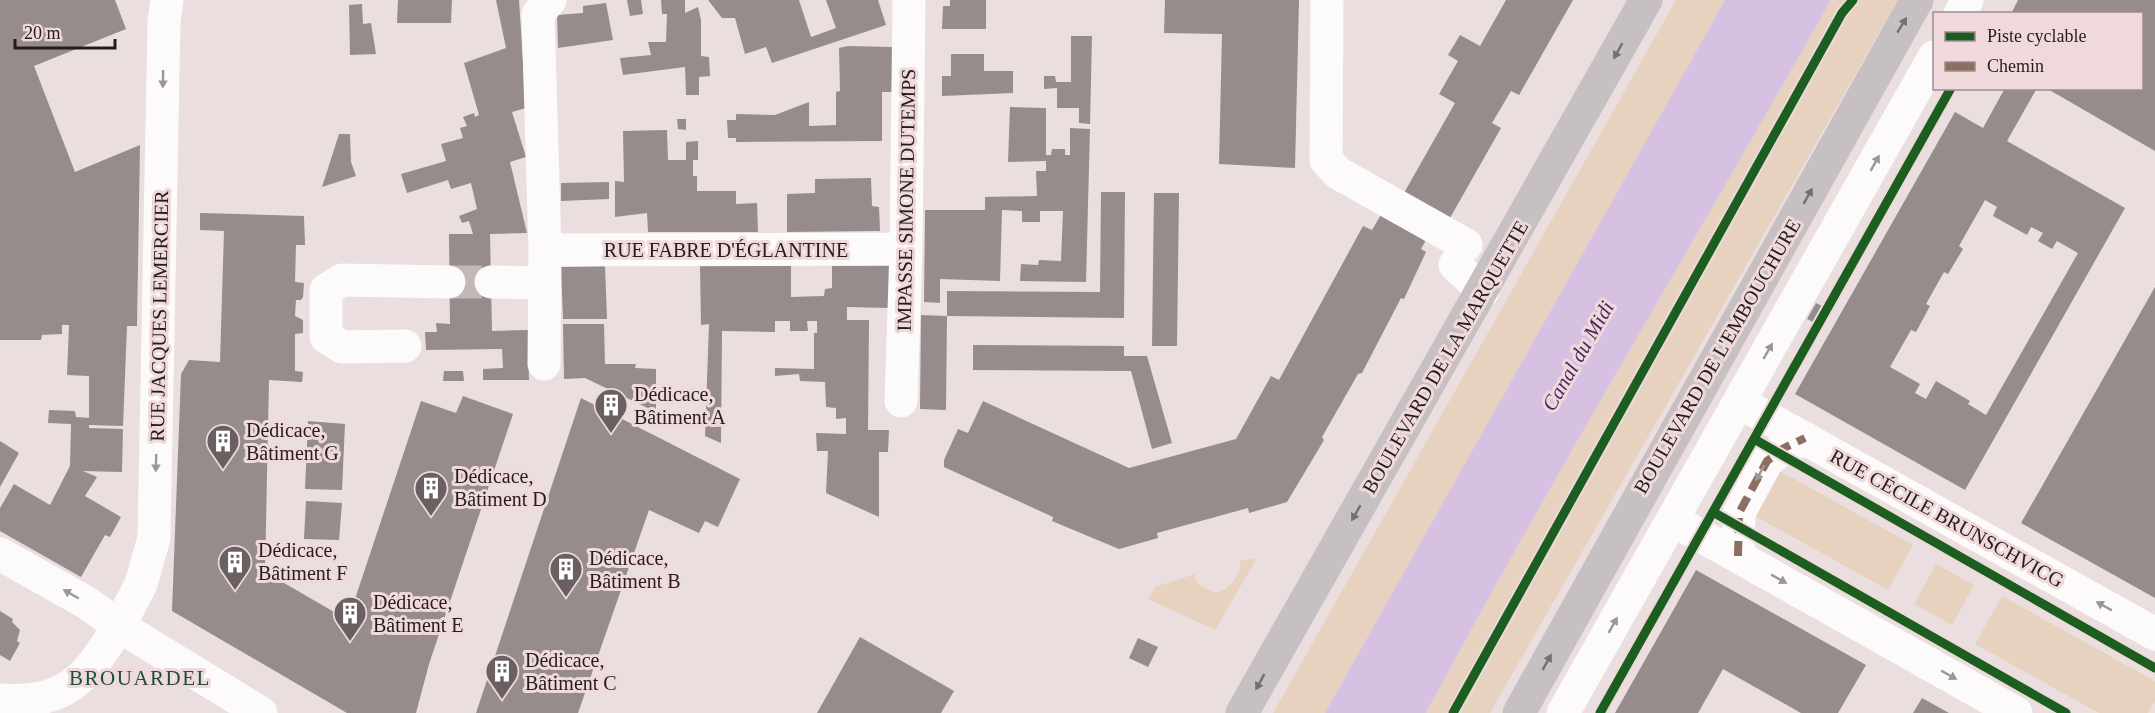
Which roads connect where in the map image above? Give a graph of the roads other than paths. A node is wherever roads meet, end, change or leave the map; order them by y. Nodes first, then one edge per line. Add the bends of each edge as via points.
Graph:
1 (167, 0) edge
2 (550, 0) edge
3 (909, 0) edge
4 (1327, 0) edge
5 (1646, 0) edge
6 (1917, 0) edge
7 (1933, 61) edge
8 (906, 249) junction
9 (545, 250) junction
10 (450, 282) tunnel mouth
11 (491, 282) tunnel mouth
12 (544, 283) junction
13 (1483, 291) junction
14 (405, 346) dead end
15 (544, 364) dead end
16 (901, 400) dead end
17 (1739, 402) junction
18 (1805, 438) junction
19 (1673, 520) junction
20 (0, 554) edge
21 (1738, 556) junction
22 (119, 626) junction
23 (2155, 634) edge
24 (0, 700) edge
25 (261, 713) edge
26 (1242, 713) edge
27 (1519, 713) edge
28 (1563, 713) edge
29 (2016, 713) edge

1 -> 22 street, RUE JACQUES LEMERCIER via 154,538 141,584
2 - 9 street via 538,14
3 - 8 street, IMPASSE SIMONE DUTEMPS
4 - 13 street via 1326,160 1338,173 1460,255
5 -> 13 main road, BOULEVARD DE LA MARQUETTE
27 -> 6 main road, BOULEVARD DE L'EMBOUCHURE
17 -> 7 street
8 - 9 street, RUE FABRE D'ÉGLANTINE
8 - 16 street, IMPASSE SIMONE DUTEMPS
9 - 12 street
10 - 14 street via 342,280 326,290 326,337 342,347
11 - 12 street
12 - 15 street
13 -> 26 main road, BOULEVARD DE LA MARQUETTE
17 - 18 street, RUE CÉCILE BRUNSCHVICG
17 - 19 street
18 -> 21 street via 1767,461 1739,513
23 -> 18 street, RUE CÉCILE BRUNSCHVICG
19 - 21 street
28 -> 19 street
22 -> 20 street via 87,603
21 -> 29 street
22 - 24 street, RUE JACQUES LEMERCIER via 78,682 56,695 23,702
22 - 25 street

